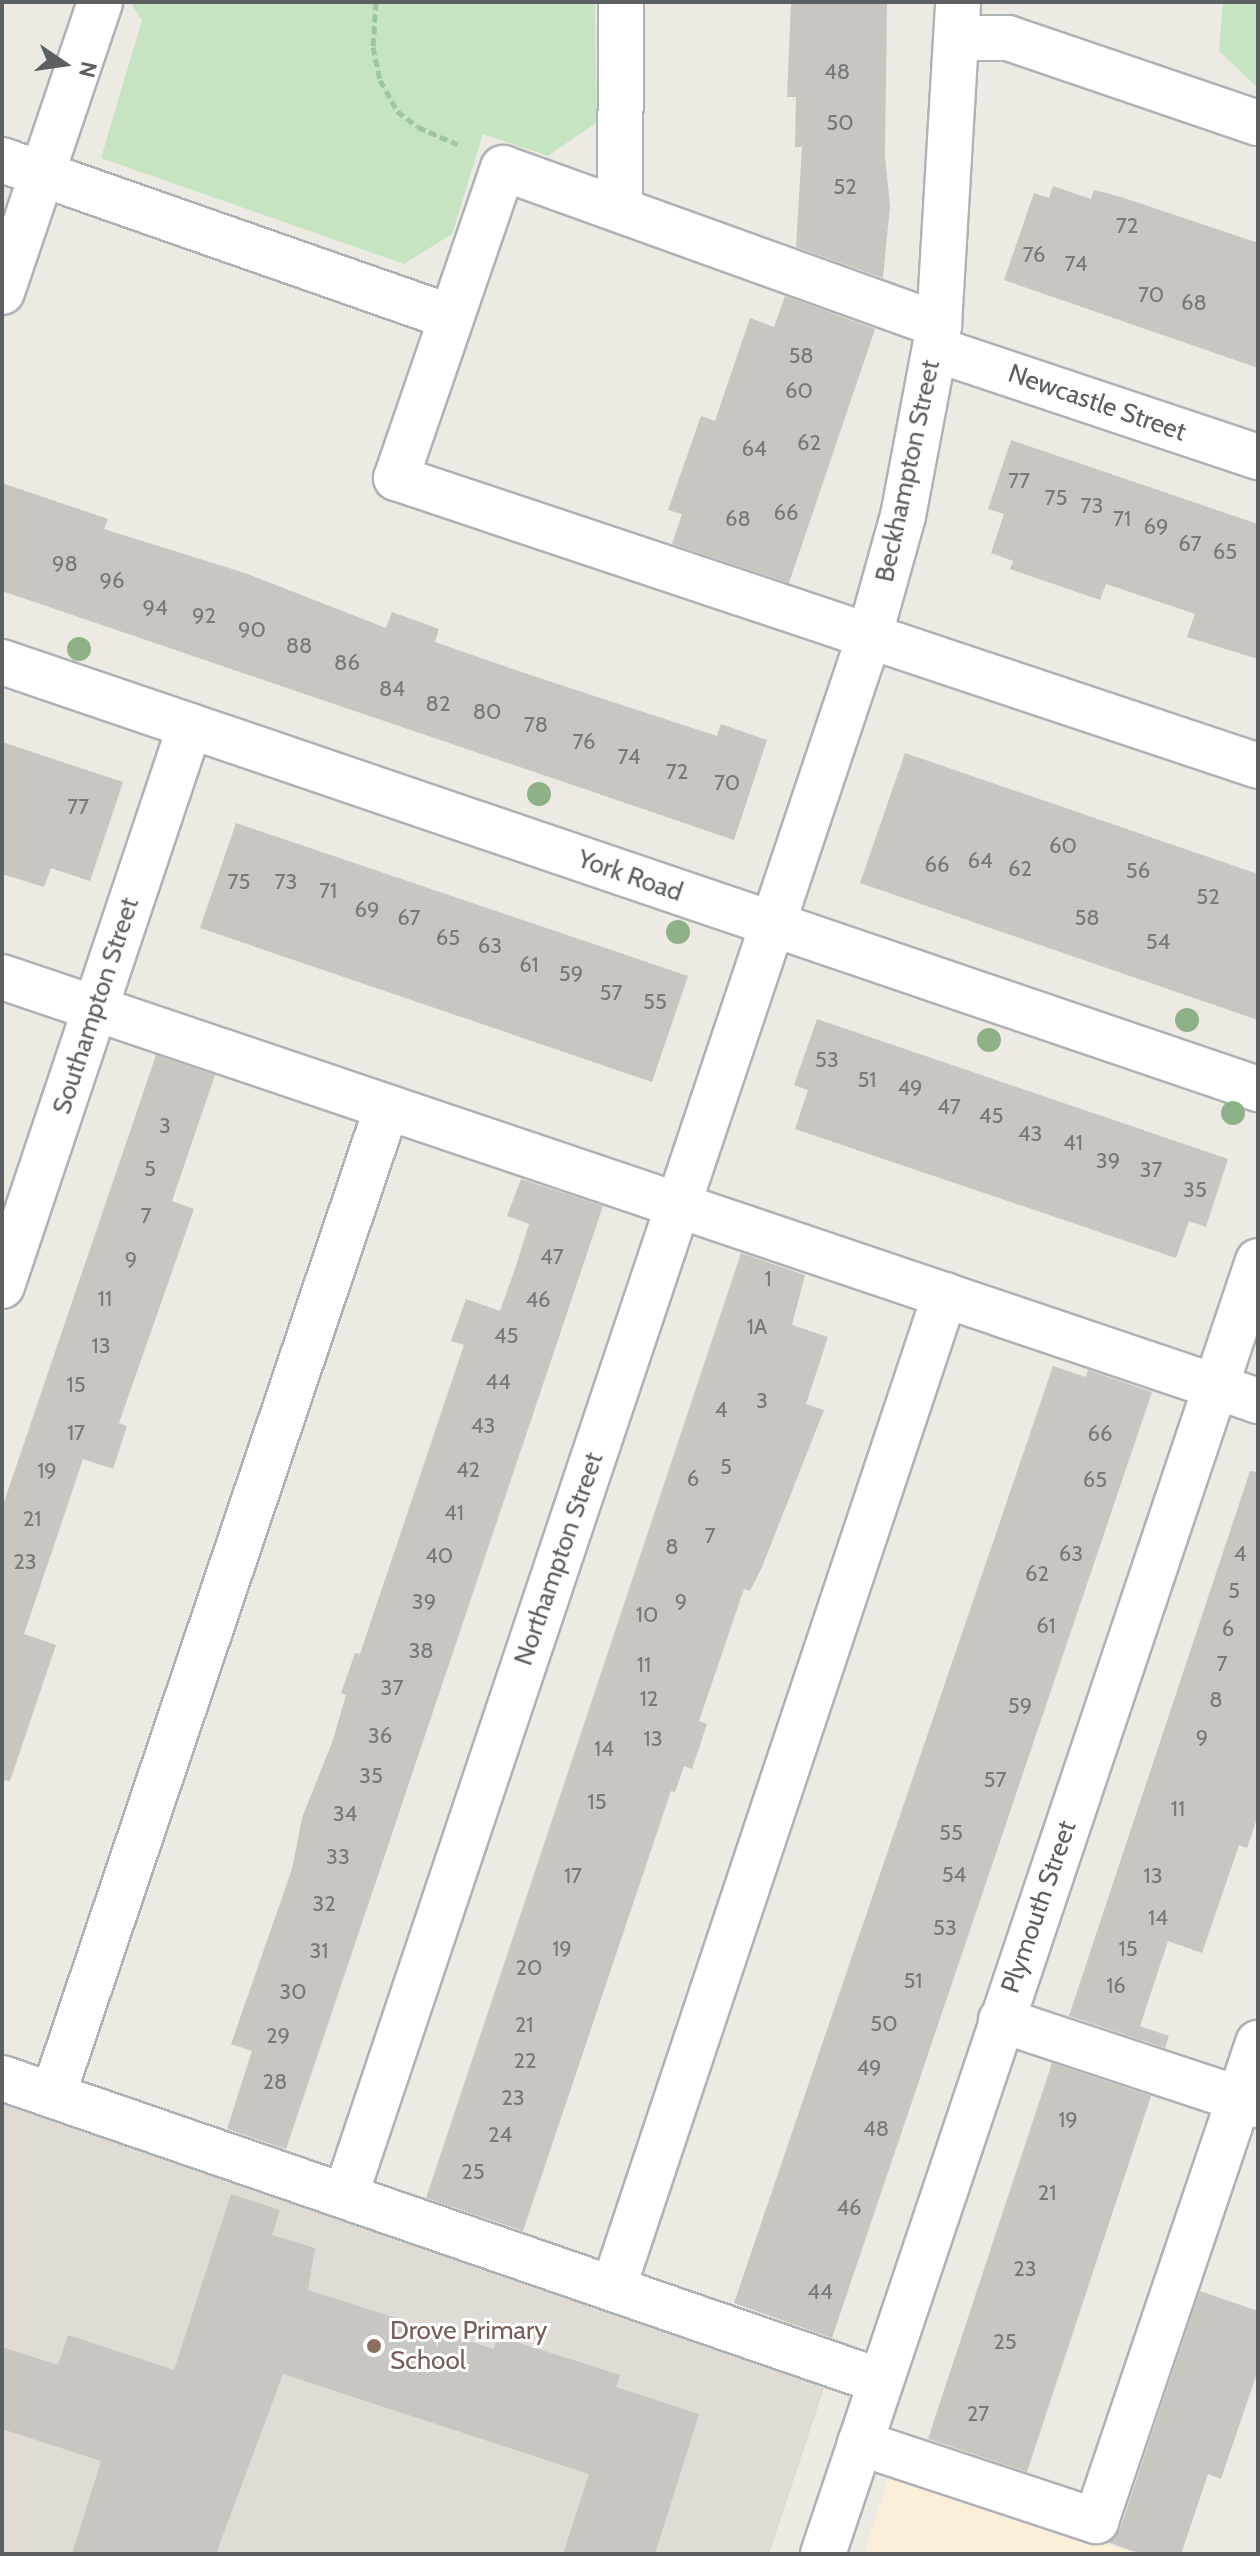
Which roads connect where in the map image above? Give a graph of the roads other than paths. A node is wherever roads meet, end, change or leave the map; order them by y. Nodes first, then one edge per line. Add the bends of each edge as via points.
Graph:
1 (100, 2) edge
2 (621, 2) edge
3 (958, 20) edge
4 (1258, 123) edge
5 (2, 160) edge
6 (43, 173) junction
7 (620, 210) junction
8 (2, 292) edge
9 (451, 317) junction
10 (937, 337) junction
11 (1258, 457) edge
12 (870, 634) junction
13 (2, 662) edge
14 (190, 726) junction
15 (1258, 766) edge
16 (773, 924) junction
17 (2, 977) edge
18 (96, 1009) junction
19 (1258, 1089) edge
20 (387, 1107) junction
21 (679, 1205) junction
22 (1258, 1261) edge
23 (2, 1286) edge
24 (945, 1295) junction
25 (1215, 1387) junction
26 (1258, 1401) edge
27 (1001, 2020) junction
28 (1258, 2043) edge
29 (2, 2078) edge
30 (53, 2095) junction
31 (1249, 2102) edge
32 (346, 2194) junction
33 (614, 2286) junction
34 (880, 2381) junction
35 (860, 2443) junction
36 (823, 2554) edge

1 - 6 street
2 - 7 street
3 - 4 street
3 - 10 street, Beckhampton Street
5 - 6 street
6 - 8 street
6 - 9 street
7 - 9 street, Newcastle Street via 503,168
7 - 10 street, Newcastle Street
9 - 12 street via 396,478
10 - 11 street, Newcastle Street
10 - 12 street, Beckhampton Street via 903,516
12 - 15 street
12 - 16 street, Beckhampton Street
13 - 14 street, York Road
14 - 16 street, York Road
14 - 18 street, Southampton Street
16 - 19 street, York Road
16 - 21 street, Northampton Street
17 - 18 street
18 - 20 street
18 - 23 street, Southampton Street
20 - 21 street
20 - 30 street
21 - 24 street
21 - 32 street, Northampton Street
22 - 25 street, Plymouth Street
24 - 25 street
24 - 33 street
25 - 26 street
25 - 27 street, Plymouth Street
27 - 31 street
27 - 34 street, Plymouth Street
28 - 31 street
29 - 30 street
30 - 32 street
31 - 35 street via 1096,2521
32 - 33 street
33 - 34 street
34 - 35 street, Plymouth Street
35 - 36 street, Plymouth Street

